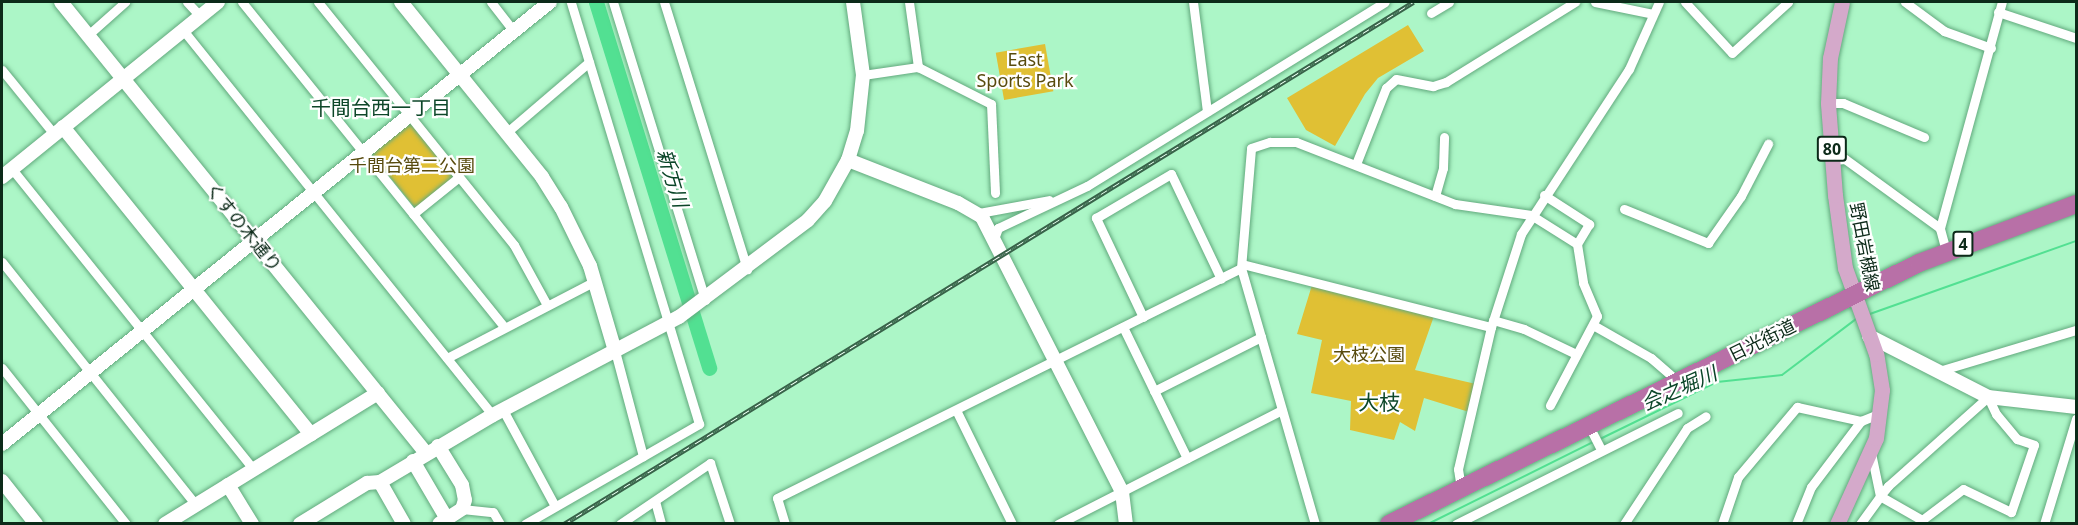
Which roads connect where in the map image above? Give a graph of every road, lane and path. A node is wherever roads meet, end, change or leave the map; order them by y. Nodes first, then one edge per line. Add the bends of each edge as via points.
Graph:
1 (61, 2) edge
2 (125, 2) edge
3 (188, 2) edge
4 (218, 2) edge
5 (242, 2) edge
6 (318, 2) edge
7 (401, 2) edge
8 (491, 2) edge
9 (550, 2) edge
10 (572, 2) edge
11 (613, 2) edge
12 (664, 2) edge
13 (853, 2) edge
14 (909, 2) edge
15 (1193, 2) edge
16 (1385, 2) edge
17 (1449, 2) edge
18 (1575, 2) edge
19 (1595, 2) edge
20 (1659, 2) edge
21 (1685, 2) edge
22 (1788, 2) edge
23 (1842, 2) edge
24 (1905, 2) edge
25 (2002, 2) edge
26 (1998, 12) junction
27 (1431, 13) dead end
28 (1653, 14) junction
29 (200, 16) junction
30 (183, 30) junction
31 (514, 31) junction
32 (88, 35) junction
33 (2076, 38) edge
34 (1991, 48) junction
35 (589, 62) junction
36 (918, 68) junction
37 (2, 70) edge
38 (459, 73) junction
39 (863, 75) junction
40 (123, 78) junction
41 (1828, 103) junction
42 (1207, 111) junction
43 (409, 114) junction
44 (59, 130) junction
45 (506, 133) junction
46 (1444, 136) dead end
47 (1924, 137) dead end
48 (1768, 144) dead end
49 (363, 152) junction
50 (848, 160) junction
51 (1833, 160) junction
52 (1356, 164) junction
53 (7, 173) edge
54 (459, 177) junction
55 (313, 192) junction
56 (995, 193) dead end
57 (1544, 195) junction
58 (1066, 196) junction
59 (1435, 196) junction
60 (2076, 204) edge
61 (1624, 209) dead end
62 (979, 213) junction
63 (413, 214) junction
64 (1531, 215) junction
65 (1940, 228) junction
66 (994, 239) junction
67 (254, 240) junction
68 (1577, 244) junction
69 (1946, 251) junction
70 (2, 262) edge
71 (1242, 266) junction
72 (747, 269) junction
73 (1221, 279) junction
74 (595, 280) junction
75 (194, 288) junction
76 (1854, 295) junction
77 (702, 302) junction
78 (547, 305) junction
79 (1143, 317) junction
80 (673, 320) junction
81 (1492, 323) junction
82 (1864, 324) junction
83 (1593, 325) junction
84 (504, 327) junction
85 (1123, 327) junction
86 (2076, 330) edge
87 (142, 331) junction
88 (1261, 337) junction
89 (615, 351) junction
90 (1576, 354) junction
91 (447, 358) junction
92 (1056, 360) junction
93 (2, 368) edge
94 (1939, 371) junction
95 (89, 372) junction
96 (1677, 381) junction
97 (1154, 391) junction
98 (378, 393) junction
99 (1988, 397) junction
100 (1550, 405) dead end
101 (2076, 406) edge
102 (956, 410) junction
103 (1282, 410) junction
104 (38, 413) junction
105 (498, 413) junction
106 (1678, 413) dead end
107 (1881, 413) junction
108 (1706, 416) dead end
109 (2076, 419) edge
110 (1861, 421) junction
111 (1591, 429) junction
112 (311, 434) junction
113 (2, 444) edge
114 (1601, 449) junction
115 (432, 450) junction
116 (1871, 453) junction
117 (643, 456) junction
118 (1187, 458) junction
119 (413, 461) junction
120 (254, 469) junction
121 (2, 481) edge
122 (380, 482) junction
123 (228, 485) junction
124 (1461, 488) junction
125 (1122, 492) junction
126 (1880, 496) junction
127 (655, 501) junction
128 (196, 505) junction
129 (555, 506) junction
130 (462, 509) junction
131 (310, 521) edge
132 (443, 521) edge
133 (1392, 523) edge
134 (36, 524) edge
135 (126, 524) edge
136 (165, 524) edge
137 (252, 524) edge
138 (404, 524) edge
139 (500, 524) edge
140 (525, 524) edge
141 (620, 524) edge
142 (661, 524) edge
143 (730, 524) edge
144 (785, 524) edge
145 (1012, 524) edge
146 (1058, 524) edge
147 (1126, 524) edge
148 (1315, 524) edge
149 (1456, 524) edge
150 (1624, 524) edge
151 (1722, 524) edge
152 (1796, 524) edge
153 (1837, 524) edge
154 (1860, 524) edge
155 (2044, 524) edge

1 - 32 street, くすの木通り
2 - 32 street
3 - 29 street
4 - 29 street
5 - 49 street
6 - 43 street
7 - 38 street
8 - 31 street
9 - 31 street
10 - 35 street
11 - 77 street
12 - 72 street
13 - 39 street
14 - 36 street
15 - 42 street
16 - 42 street
17 - 27 street
18 - 52 street via 1446,82 1433,86 1396,79 1386,88
19 - 28 street
20 - 28 street
21 - 22 street via 1732,53
23 - 41 main road, 野田岩槻線 / 80 via 1830,58
24 - 34 street via 1944,31
25 - 26 street
26 - 33 street
26 - 34 street
28 - 57 street via 1629,69
29 - 30 street
30 - 40 street
30 - 55 street
31 - 38 street
32 - 40 street, くすの木通り
34 - 65 street
35 - 45 street
35 - 80 street
36 - 39 street
36 - 56 street via 991,104
37 - 44 street
38 - 43 street
38 - 45 street
39 - 50 street via 857,131
40 - 44 street
40 - 67 street, くすの木通り
41 - 47 street via 1843,103
41 - 51 main road, 野田岩槻線 / 80
42 - 58 street
43 - 49 street
43 - 54 street
44 - 53 street
44 - 75 street
45 - 74 street via 561,207
46 - 59 street via 1443,168
48 - 61 street via 1741,196 1708,243
49 - 55 street
49 - 63 street
50 - 62 street
50 - 72 street via 825,201 808,220
51 - 65 street via 1845,159
51 - 76 main road, 野田岩槻線 / 80 via 1840,235
52 - 59 street
52 - 71 street via 1285,140 1251,148
53 - 87 street
54 - 63 street
54 - 78 street via 514,245
55 - 67 street
55 - 91 street
57 - 64 street
57 - 68 street via 1589,224
58 - 62 street
58 - 66 street via 998,228
59 - 64 street via 1455,204
60 - 69 highway, 日光街道 / 4
62 - 66 street
63 - 84 street
64 - 68 street
64 - 81 street via 1512,255
65 - 69 street
66 - 92 street
67 - 75 street
67 - 98 street, くすの木通り
68 - 83 street via 1583,283 1597,316
69 - 76 highway, 日光街道 / 4
70 - 95 street
71 - 73 street
71 - 81 street
71 - 88 street
72 - 77 street
73 - 79 street
73 - 79 street via 1171,174 1096,218
74 - 78 street
74 - 89 street
75 - 87 street
75 - 112 street
76 - 82 main road, 野田岩槻線 / 80
76 - 96 highway, 日光街道 / 4
77 - 80 street
78 - 84 street
79 - 85 street
80 - 89 street
80 - 117 street via 699,424
81 - 90 street via 1524,329
81 - 124 street via 1458,469
82 - 94 street
82 - 107 main road, 野田岩槻線 / 80 via 1880,373
83 - 90 street
83 - 96 street via 1651,358
84 - 91 street
85 - 92 street
85 - 97 street
86 - 94 street
87 - 95 street
87 - 120 street
88 - 97 street
88 - 103 street
89 - 105 street
89 - 117 street
90 - 100 street
91 - 105 street
92 - 102 street
92 - 125 street
93 - 104 street
94 - 99 street
95 - 104 street
95 - 128 street
96 - 111 highway, 日光街道 / 4
97 - 118 street
98 - 112 street
98 - 115 street, くすの木通り
99 - 101 street
99 - 126 street
99 - 126 street via 1996,414 2017,439 2034,445 2011,512 1963,489 1922,520
102 - 144 street via 777,498
102 - 145 street
103 - 118 street
103 - 148 street
104 - 113 street
104 - 135 street
105 - 115 street
105 - 129 street
106 - 114 street
107 - 110 street
107 - 116 main road, 野田岩槻線 / 80
108 - 150 street via 1687,428
109 - 155 street
110 - 151 street via 1797,407 1738,477
110 - 152 street via 1811,487
111 - 114 street
111 - 124 highway, 日光街道 / 4
112 - 120 street
114 - 149 street
115 - 119 street
115 - 130 street, くすの木通り via 465,492
116 - 126 street
116 - 153 main road, 野田岩槻線 / 80
117 - 129 street
118 - 125 street
119 - 122 street
119 - 132 street
120 - 123 street
121 - 134 street
122 - 131 street via 367,483
122 - 138 street
123 - 128 street
123 - 137 street
124 - 133 highway, 日光街道 / 4
125 - 146 street
125 - 147 street
126 - 154 street
127 - 141 street
127 - 142 street
127 - 143 street via 710,463
128 - 136 street
129 - 140 street
130 - 132 street
130 - 139 street via 493,512

